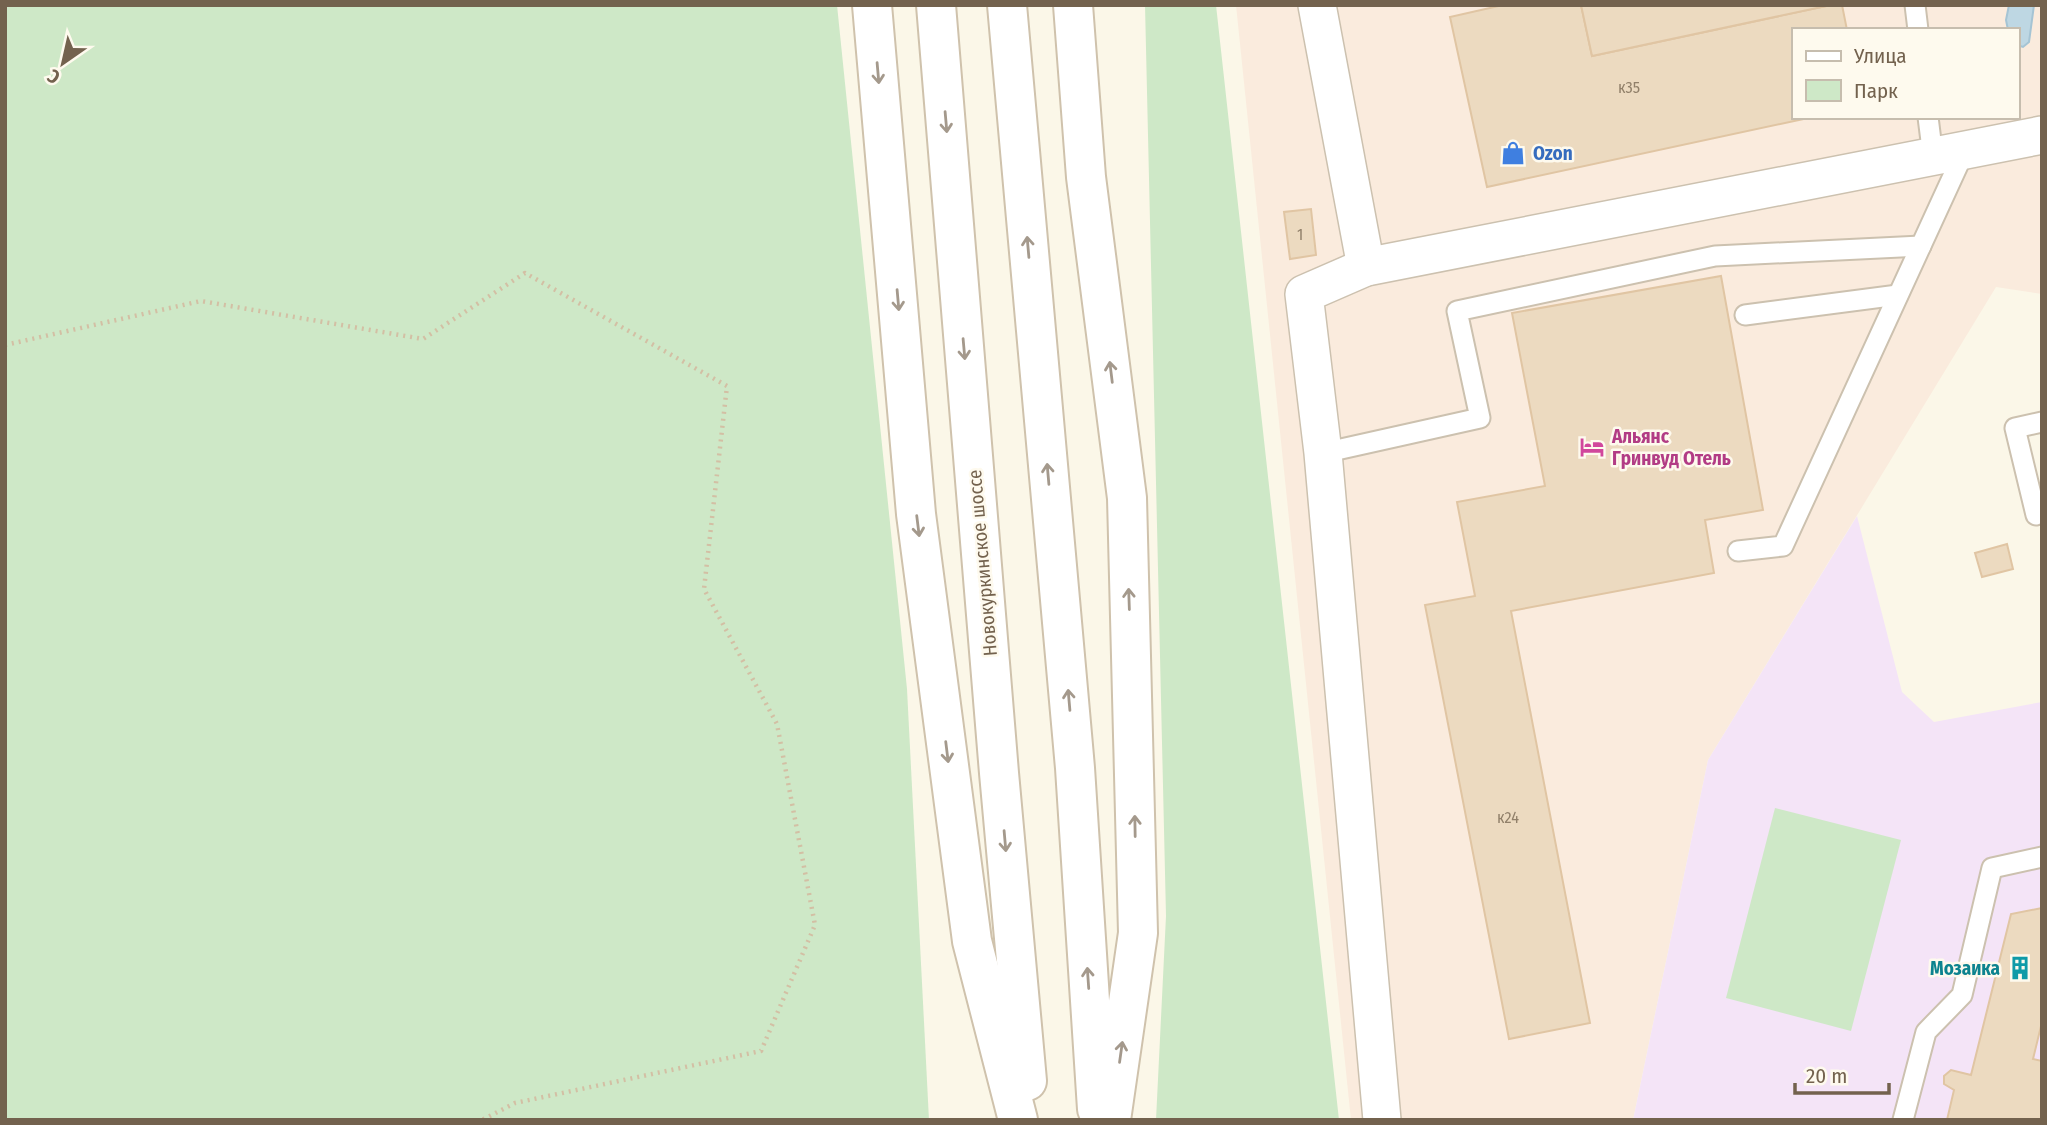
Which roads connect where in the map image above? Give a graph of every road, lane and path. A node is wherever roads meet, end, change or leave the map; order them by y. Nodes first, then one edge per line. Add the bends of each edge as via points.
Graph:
1 (872, 5) edge
2 (936, 5) edge
3 (1007, 5) edge
4 (1073, 5) edge
5 (1317, 5) edge
6 (1915, 5) edge
7 (1918, 28) edge
8 (1929, 119) edge
9 (2042, 135) edge
10 (1949, 153) junction
11 (1921, 246) junction
12 (1366, 267) junction
13 (1898, 295) junction
14 (1745, 315) dead end
15 (5, 345) edge
16 (2042, 422) edge
17 (1322, 453) junction
18 (2036, 515) dead end
19 (1738, 551) dead end
20 (2042, 856) edge
21 (482, 1120) edge
22 (1018, 1120) edge
23 (1031, 1120) edge
24 (1097, 1120) edge
25 (1111, 1120) edge
26 (1382, 1120) edge
27 (1903, 1120) edge

1 -> 22 main road via 916,514 972,941
2 -> 23 main road, Новокуркинское шоссе
24 -> 3 main road via 1074,768
25 -> 4 main road via 1138,933 1126,498 1086,177
5 - 12 street
6 - 7 lane
8 - 10 lane
9 - 10 street
10 - 11 lane
10 - 12 street
11 - 13 lane
11 - 17 lane via 1715,256 1457,311 1480,418
12 - 17 street via 1304,295
13 - 14 lane
13 - 19 lane via 1783,546
15 - 21 path via 201,301 423,340 525,273 727,386 704,589 777,724 815,925 761,1051 515,1103
16 - 18 lane via 2015,428
17 - 26 street
20 - 27 lane via 1992,868 1962,995 1926,1032

